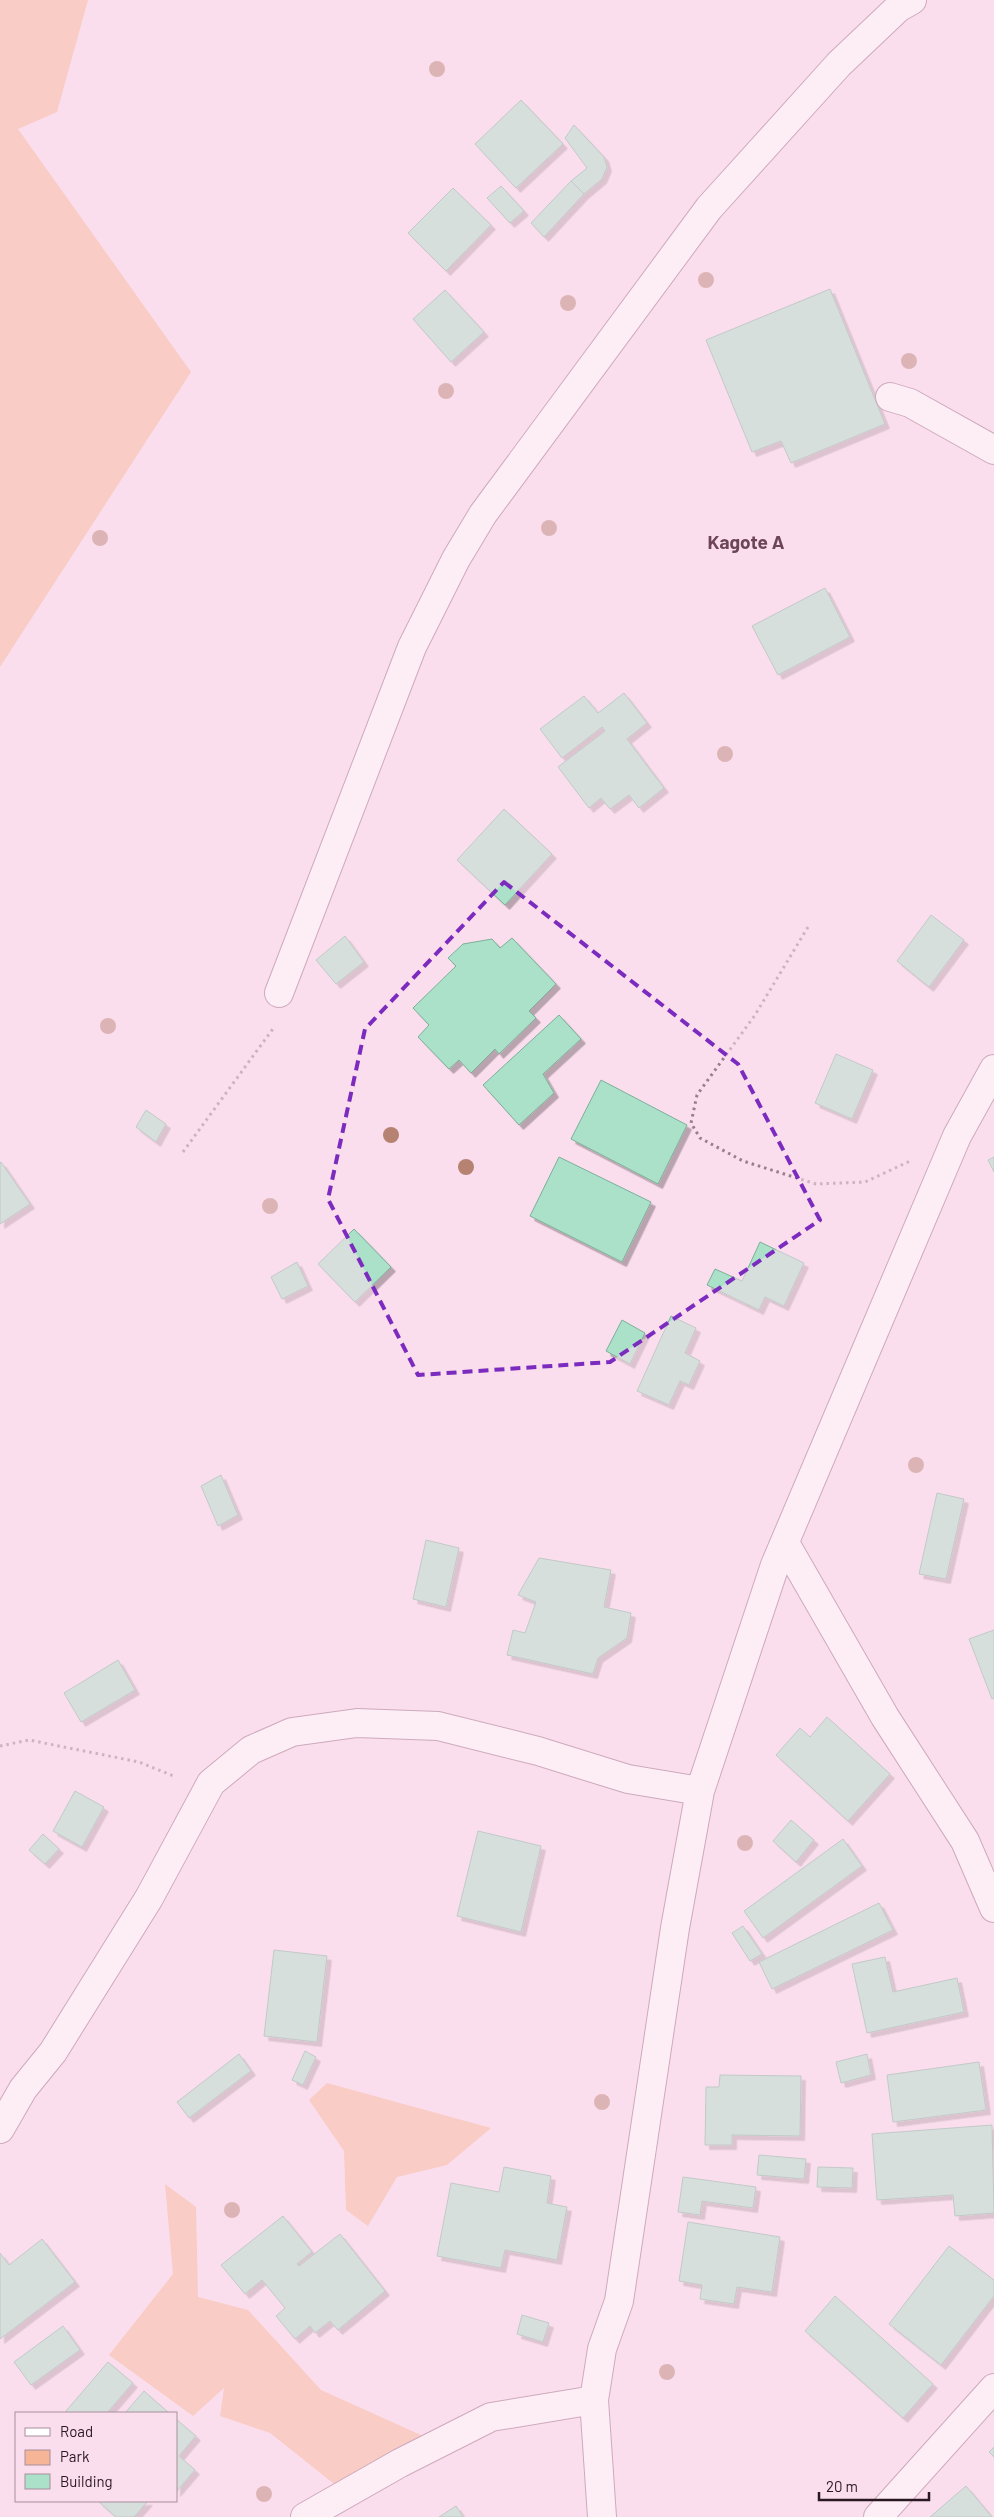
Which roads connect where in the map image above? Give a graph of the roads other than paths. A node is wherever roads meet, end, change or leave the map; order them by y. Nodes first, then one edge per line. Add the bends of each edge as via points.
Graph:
1 (912, 0) edge
2 (890, 397) dead end
3 (994, 450) edge
4 (279, 993) road end
5 (994, 1069) edge
6 (785, 1543) junction
7 (700, 1791) junction
8 (994, 1908) edge
9 (0, 2129) edge
10 (994, 2388) edge
11 (594, 2400) junction
12 (305, 2517) edge
13 (602, 2517) edge
14 (878, 2517) edge

1 - 4 street via 898,8 840,64 709,208 483,514 456,559 412,647
2 - 3 street via 910,402
5 - 6 street via 957,1136
6 - 7 street via 775,1564
6 - 8 street via 885,1717 966,1841
7 - 9 street via 628,1779 438,1726 357,1723 292,1732 251,1750 211,1783 149,1898 53,2052 23,2089
7 - 11 street via 675,1928 619,2301 602,2349
10 - 14 street
11 - 12 street via 491,2417 400,2462
11 - 13 street

